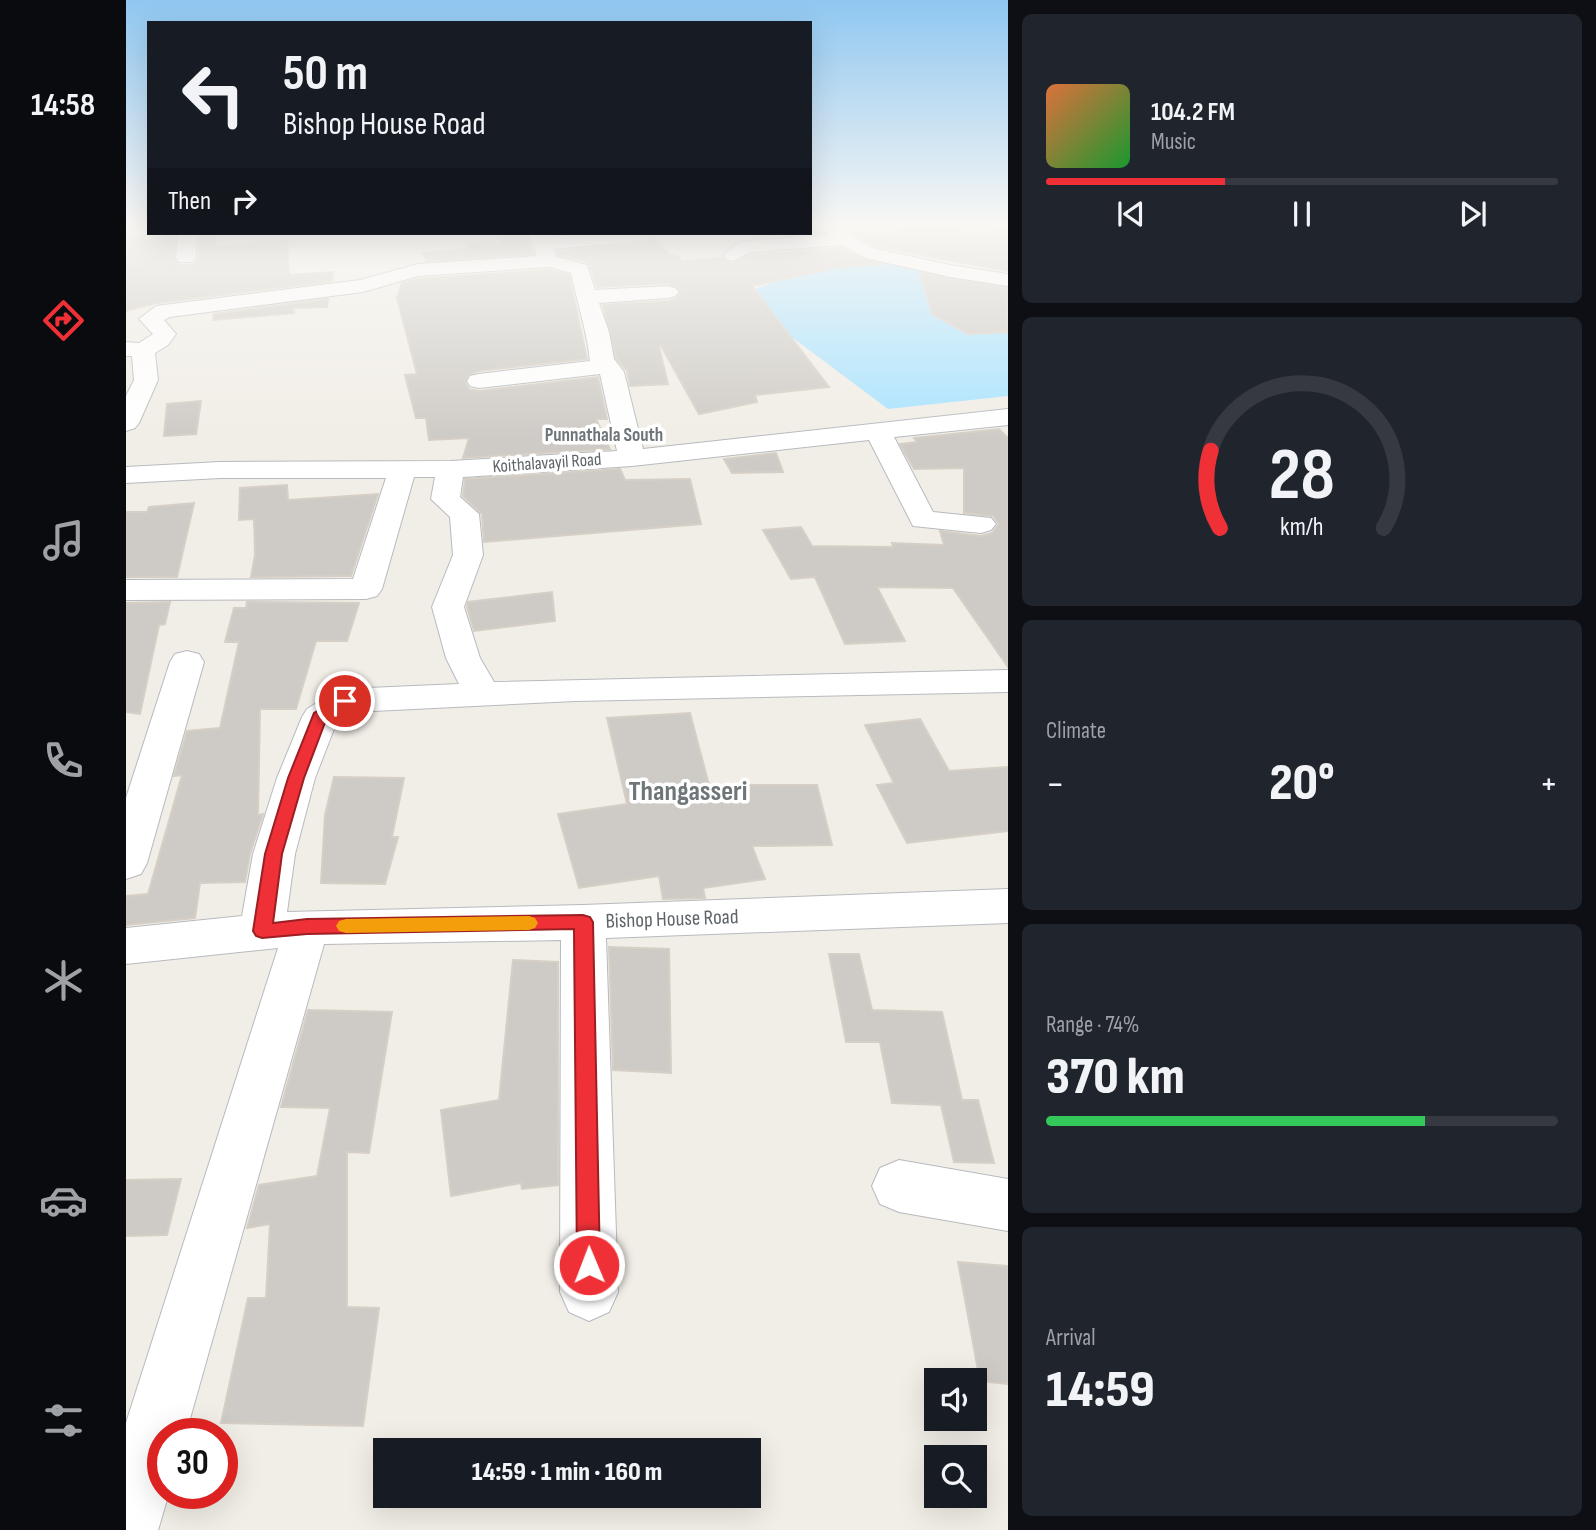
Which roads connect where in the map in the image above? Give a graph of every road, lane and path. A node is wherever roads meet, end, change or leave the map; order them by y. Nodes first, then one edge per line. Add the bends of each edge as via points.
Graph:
1 (285, 296) edge
2 (598, 296) edge
3 (588, 297) joint
4 (134, 349) edge
5 (604, 366) junction
6 (479, 381) dead end
7 (1008, 417) edge
8 (126, 423) edge
9 (877, 429) junction
10 (632, 458) junction
11 (451, 469) junction
12 (402, 470) junction
13 (126, 475) edge
14 (981, 524) dead end
15 (126, 590) edge
16 (187, 662) dead end
17 (1008, 681) edge
18 (482, 694) junction
19 (126, 863) edge
20 (1008, 906) edge
21 (583, 922) junction
22 (285, 929) junction
23 (126, 946) edge
24 (899, 1186) dead end
25 (1008, 1205) edge
26 (589, 1292) dead end
27 (126, 1527) edge

1 - 4 street via 164,311 150,319 165,334
2 - 3 street
3 - 5 street
4 - 8 street via 146,380
5 - 6 street
5 - 10 street via 612,372
7 - 9 street, Koithalavayil Road
9 - 10 street, Koithalavayil Road
9 - 14 street via 923,520
10 - 11 street, Koithalavayil Road
11 - 12 street, Koithalavayil Road
11 - 18 street via 445,499 464,514 468,555 448,607 463,657
12 - 13 street, Koithalavayil Road
12 - 15 street via 366,589
16 - 19 street
17 - 18 street
18 - 22 street via 345,701 320,717 274,854
20 - 21 street, Bishop House Road
21 - 22 street, Bishop House Road
21 - 26 street
22 - 23 street, Bishop House Road
22 - 27 street
24 - 25 street

